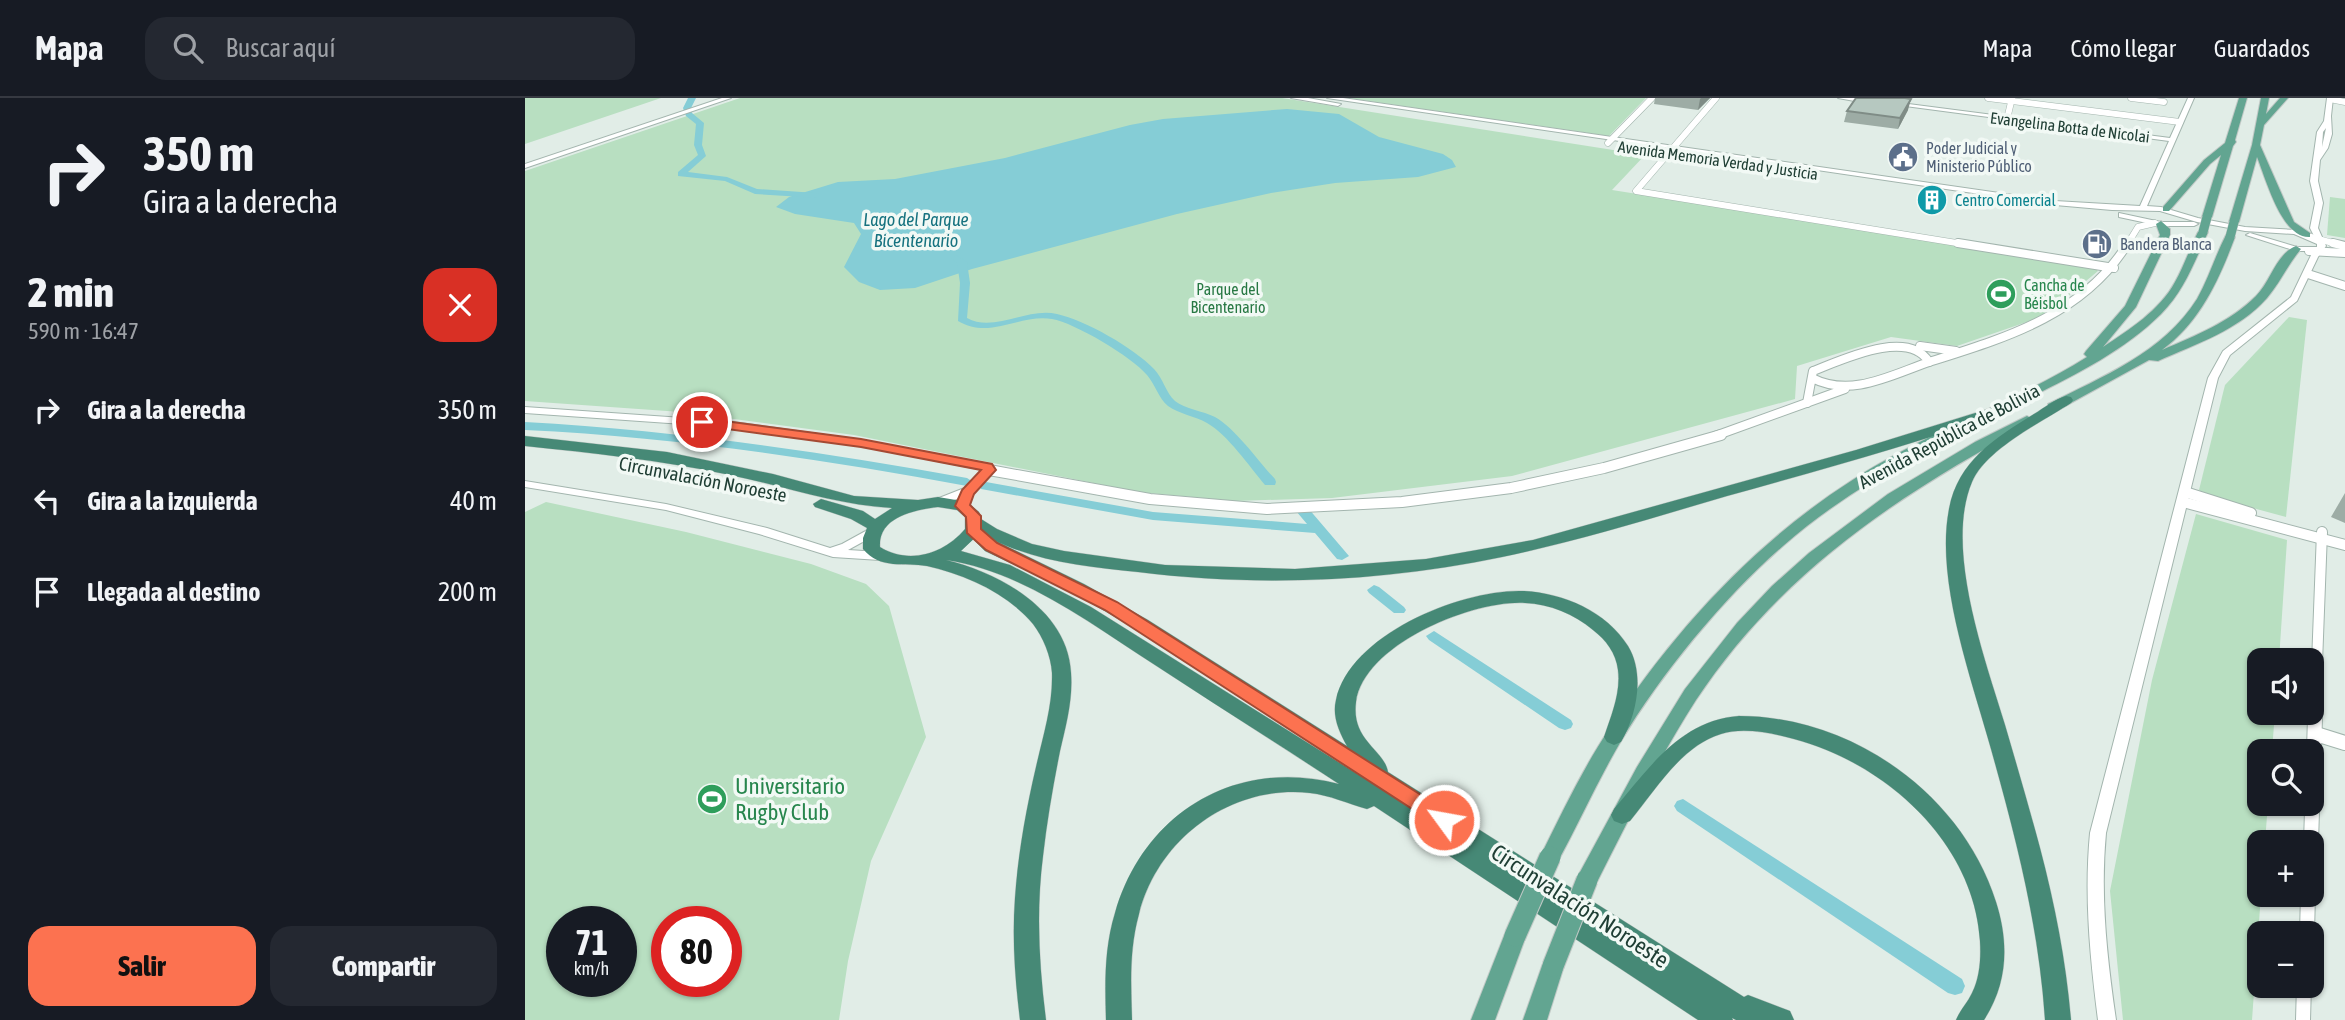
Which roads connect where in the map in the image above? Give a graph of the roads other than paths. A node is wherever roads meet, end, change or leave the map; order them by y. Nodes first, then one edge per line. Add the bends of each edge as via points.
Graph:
1 (728, 98) edge
2 (1294, 98) edge
3 (1331, 98) edge
4 (1652, 98) edge
5 (1716, 98) edge
6 (1841, 98) edge
7 (1988, 98) edge
8 (2131, 98) edge
9 (2190, 98) edge
10 (2233, 98) edge
11 (2243, 98) edge
12 (2265, 98) edge
13 (2284, 98) edge
14 (1862, 99) edge
15 (2012, 99) edge
16 (2330, 99) edge
17 (2164, 100) edge
18 (707, 101) edge
19 (1874, 102) edge
20 (2345, 102) edge
21 (1888, 104) edge
22 (673, 114) junction
23 (2238, 118) junction
24 (2007, 119) junction
25 (2165, 120) junction
26 (2181, 122) junction
27 (2259, 128) junction
28 (2174, 140) junction
29 (1610, 141) junction
30 (2232, 142) junction
31 (2256, 145) junction
32 (1672, 150) junction
33 (525, 160) edge
34 (525, 166) edge
35 (2149, 196) junction
36 (2163, 209) junction
37 (2139, 213) junction
38 (2179, 220) junction
39 (2158, 223) junction
40 (2138, 228) junction
41 (2277, 231) junction
42 (2305, 233) junction
43 (2272, 242) junction
44 (2345, 246) edge
45 (2311, 252) junction
46 (2345, 253) edge
47 (2114, 268) junction
48 (2345, 286) edge
49 (1912, 345) junction
50 (1962, 352) junction
51 (1929, 362) junction
52 (2132, 367) junction
53 (2076, 369) junction
54 (1812, 378) junction
55 (1845, 389) junction
56 (2066, 400) junction
57 (1807, 403) junction
58 (2001, 409) junction
59 (525, 410) edge
60 (525, 441) edge
61 (525, 452) edge
62 (989, 470) junction
63 (525, 484) edge
64 (971, 489) junction
65 (2184, 497) junction
66 (938, 502) junction
67 (917, 505) junction
68 (962, 506) junction
69 (974, 526) junction
70 (874, 529) junction
71 (2322, 536) junction
72 (2345, 538) edge
73 (2345, 545) edge
74 (826, 552) junction
75 (880, 555) junction
76 (932, 557) junction
77 (2316, 734) junction
78 (1614, 737) junction
79 (2345, 744) edge
80 (1397, 790) junction
81 (1622, 815) junction
82 (1408, 817) junction
83 (2312, 830) edge
84 (1669, 986) junction
85 (1704, 986) junction
86 (2304, 998) edge
87 (1034, 1020) edge
88 (1119, 1020) edge
89 (1483, 1020) edge
90 (1535, 1020) edge
91 (1702, 1020) edge
92 (1720, 1020) edge
93 (1758, 1020) edge
94 (1781, 1020) edge
95 (1969, 1020) edge
96 (2058, 1020) edge
97 (2107, 1020) edge
98 (2303, 1020) edge

1 - 18 street
2 - 29 street, Avenida Memoria Verdad y Justicia
3 - 29 street, Avenida Memoria Verdad y Justicia
4 - 29 street
5 - 32 street
6 - 14 street
7 - 15 street
8 - 17 street
9 - 26 street
10 - 23 main road
11 - 23 main road, Avenida República de Bolivia
12 - 27 main road, Avenida República de Bolivia
13 - 27 main road
14 - 19 street
15 - 24 street
15 - 25 street
16 - 20 street
16 - 42 street via 2327,146 2317,162 2314,181 2319,203
17 - 25 street
18 - 22 street
21 - 24 street, Evangelina Botta de Nicolai
22 - 33 street
22 - 34 street
23 - 30 main road, Avenida República de Bolivia
24 - 28 street, Evangelina Botta de Nicolai
25 - 26 street
26 - 28 street
27 - 31 main road, Avenida República de Bolivia
28 - 35 street
29 - 32 street, Avenida Memoria Verdad y Justicia
30 - 36 main road
30 - 53 main road, Avenida República de Bolivia, bridge via 2203,232 2182,278 2158,311 2116,345
31 - 42 main road via 2290,223
31 - 52 main road, Avenida República de Bolivia, bridge via 2216,277 2196,310 2172,336
32 - 37 street, Avenida Memoria Verdad y Justicia via 2062,209
32 - 47 street via 1636,191
35 - 36 street via 2151,203
35 - 37 street
36 - 37 street
36 - 38 street
37 - 39 street
37 - 40 street
38 - 39 street
38 - 41 street
38 - 43 street
39 - 40 street
39 - 53 main road via 2165,234 2130,307
40 - 47 street
41 - 42 street
41 - 43 street via 2267,235
42 - 45 street
43 - 45 street
44 - 45 street
45 - 46 street
45 - 48 street
45 - 52 main road via 2288,254 2272,285 2255,304 2197,339
45 - 65 street via 2294,299 2219,363
47 - 50 street via 2048,320
49 - 50 street
49 - 51 street via 1925,352
49 - 54 street via 1896,345 1823,367 1813,371
50 - 51 street
51 - 55 street
52 - 56 main road, Avenida República de Bolivia
53 - 58 main road, Avenida República de Bolivia
54 - 55 street
54 - 57 street
55 - 57 street
56 - 81 main road, Avenida República de Bolivia via 1885,500 1793,574 1709,669 1653,756
56 - 96 highway via 1970,470 1957,507 1954,542 1969,628 2041,909
57 - 62 street via 1724,434 1604,468 1511,488 1402,502 1267,509 1150,499
58 - 69 highway via 1584,532 1468,558 1371,571 1276,578 1157,570 1046,553
58 - 78 main road, Avenida República de Bolivia via 1856,484 1778,542 1674,651
59 - 62 street via 740,426 928,455
60 - 67 highway, Circunvalación Noroeste via 667,457 853,500
61 - 70 highway, Circunvalación Noroeste via 635,464 750,485 838,508
62 - 64 street
63 - 74 street via 666,507
64 - 66 street
64 - 68 street
65 - 71 street
65 - 97 street via 2098,833 2093,888
66 - 67 highway
66 - 68 highway
67 - 70 highway via 887,517
68 - 69 highway via 973,516
69 - 76 highway via 964,541
69 - 80 highway, Circunvalación Noroeste via 991,547 1121,612
70 - 74 street via 846,548
70 - 75 highway via 870,541
71 - 72 street
71 - 73 street
71 - 77 street
74 - 75 street
75 - 76 highway via 891,560
76 - 82 highway, Circunvalación Noroeste via 976,559 1053,594
76 - 87 highway via 1009,592 1047,627 1059,654 1063,690 1027,878 1026,957
77 - 79 street
77 - 83 street
78 - 80 highway via 1629,673 1612,636 1560,604 1515,597 1472,604 1397,638 1365,665 1350,687 1346,712 1353,739
78 - 89 main road, Avenida República de Bolivia, bridge via 1550,857
80 - 85 highway, Circunvalación Noroeste
81 - 90 main road, Avenida República de Bolivia, bridge via 1587,880
81 - 95 highway via 1688,743 1716,727 1739,724 1801,732 1834,742 1874,763 1929,807 1944,825 1970,862 1986,903 1994,939 1993,969
82 - 84 highway, Circunvalación Noroeste
82 - 88 highway via 1322,785 1287,783 1251,787 1199,808 1173,831 1133,894 1115,974
84 - 91 highway
84 - 92 highway, Circunvalación Noroeste
85 - 93 highway, Circunvalación Noroeste
85 - 94 highway
86 - 98 street

